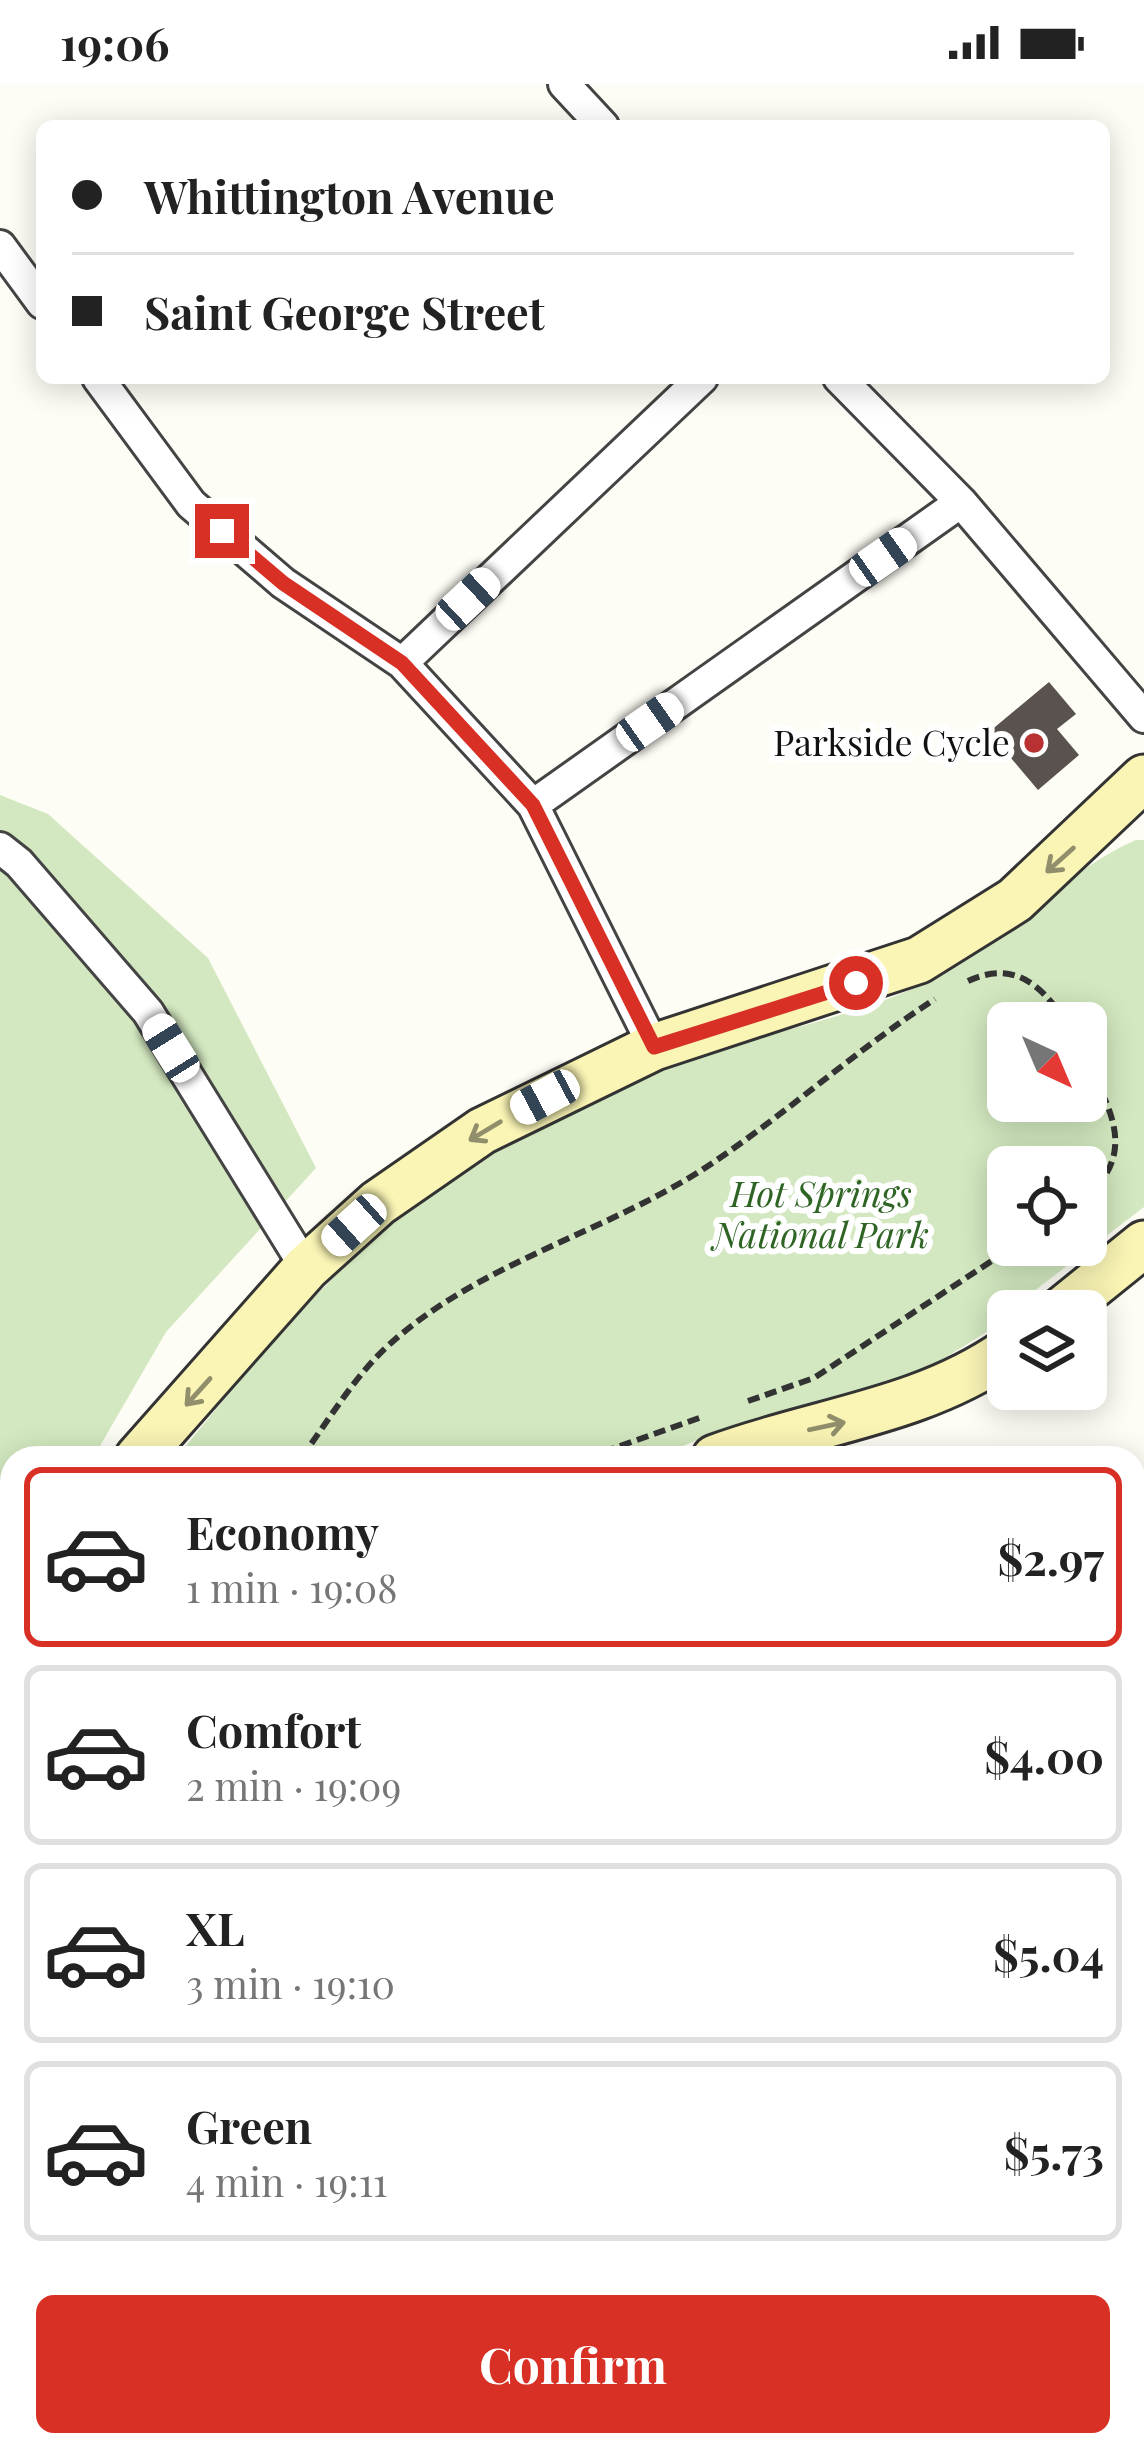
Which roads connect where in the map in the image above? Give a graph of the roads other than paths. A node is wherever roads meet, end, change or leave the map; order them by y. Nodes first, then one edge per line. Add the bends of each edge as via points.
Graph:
1 (565, 84) edge
2 (598, 120) edge
3 (0, 246) edge
4 (36, 295) edge
5 (102, 384) edge
6 (696, 384) edge
7 (845, 384) edge
8 (961, 502) junction
9 (402, 663) junction
10 (1144, 717) edge
11 (1144, 778) edge
12 (533, 805) junction
13 (0, 848) edge
14 (654, 1047) junction
15 (1144, 1244) edge
16 (306, 1268) junction
17 (1087, 1290) edge
18 (987, 1363) edge
19 (711, 1437) edge
20 (149, 1446) edge

1 - 2 street
3 - 4 street
5 - 9 street via 191,505 283,583
6 - 9 street
7 - 8 street
8 - 10 street
8 - 12 street
9 - 12 street
11 -> 14 street via 1015,900 920,960
12 - 14 street
13 - 16 street via 148,1012
14 -> 16 street via 482,1131 378,1203
15 - 17 street
16 -> 20 street
19 -> 18 street via 764,1440 868,1417

